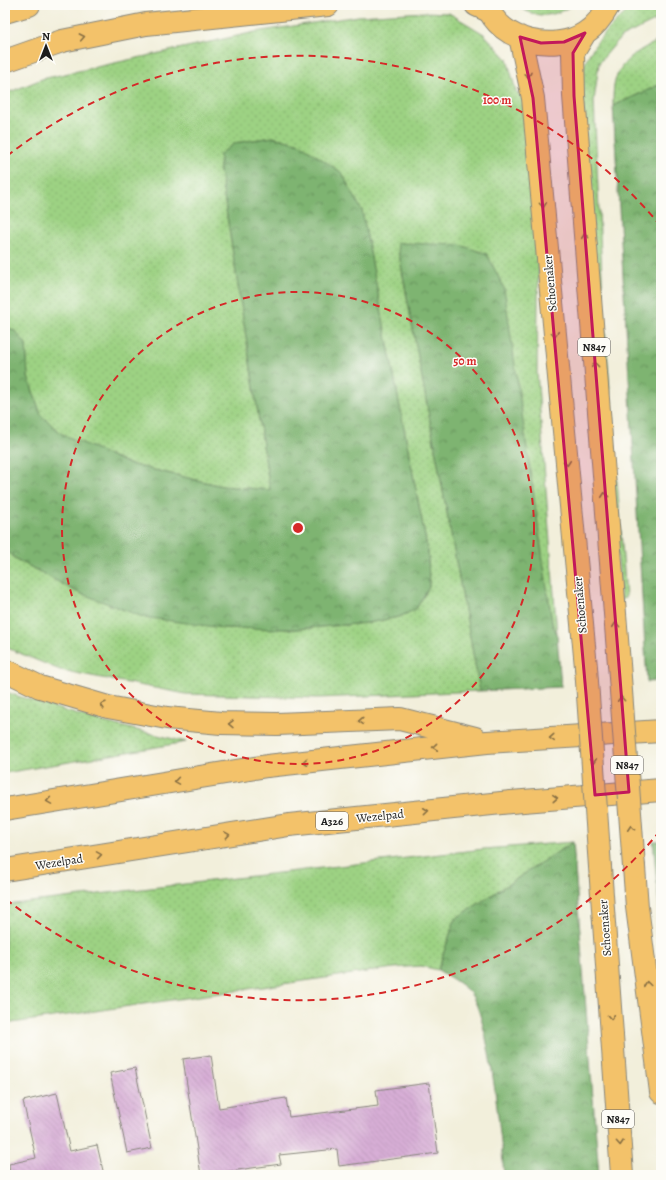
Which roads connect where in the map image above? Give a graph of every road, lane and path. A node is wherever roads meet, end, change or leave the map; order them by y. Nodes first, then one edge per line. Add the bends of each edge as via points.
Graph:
1 (29, 5) edge
2 (328, 5) edge
3 (609, 5) edge
4 (484, 7) edge
5 (5, 12) edge
6 (585, 33) junction
7 (520, 37) junction
8 (5, 61) edge
9 (5, 670) edge
10 (661, 731) edge
11 (487, 742) junction
12 (661, 790) edge
13 (5, 809) edge
14 (5, 870) edge
15 (661, 1092) edge
16 (622, 1175) edge

1 - 5 main road
8 -> 2 main road via 62,41 146,24
3 - 6 main road, N847 via 602,17
4 - 7 main road, N847 via 502,26
6 - 7 main road, N847 via 564,42 541,43
15 -> 6 main road, N847, bridge via 637,907 574,96 573,53
7 -> 16 main road, Schoenaker / N847, bridge via 533,98 586,667
11 -> 9 main road via 400,719 277,724 221,723 167,718 108,707 40,687
10 -> 11 main road
11 -> 13 main road via 267,766
14 -> 12 main road, Wezelpad / A326 via 289,825 511,802

